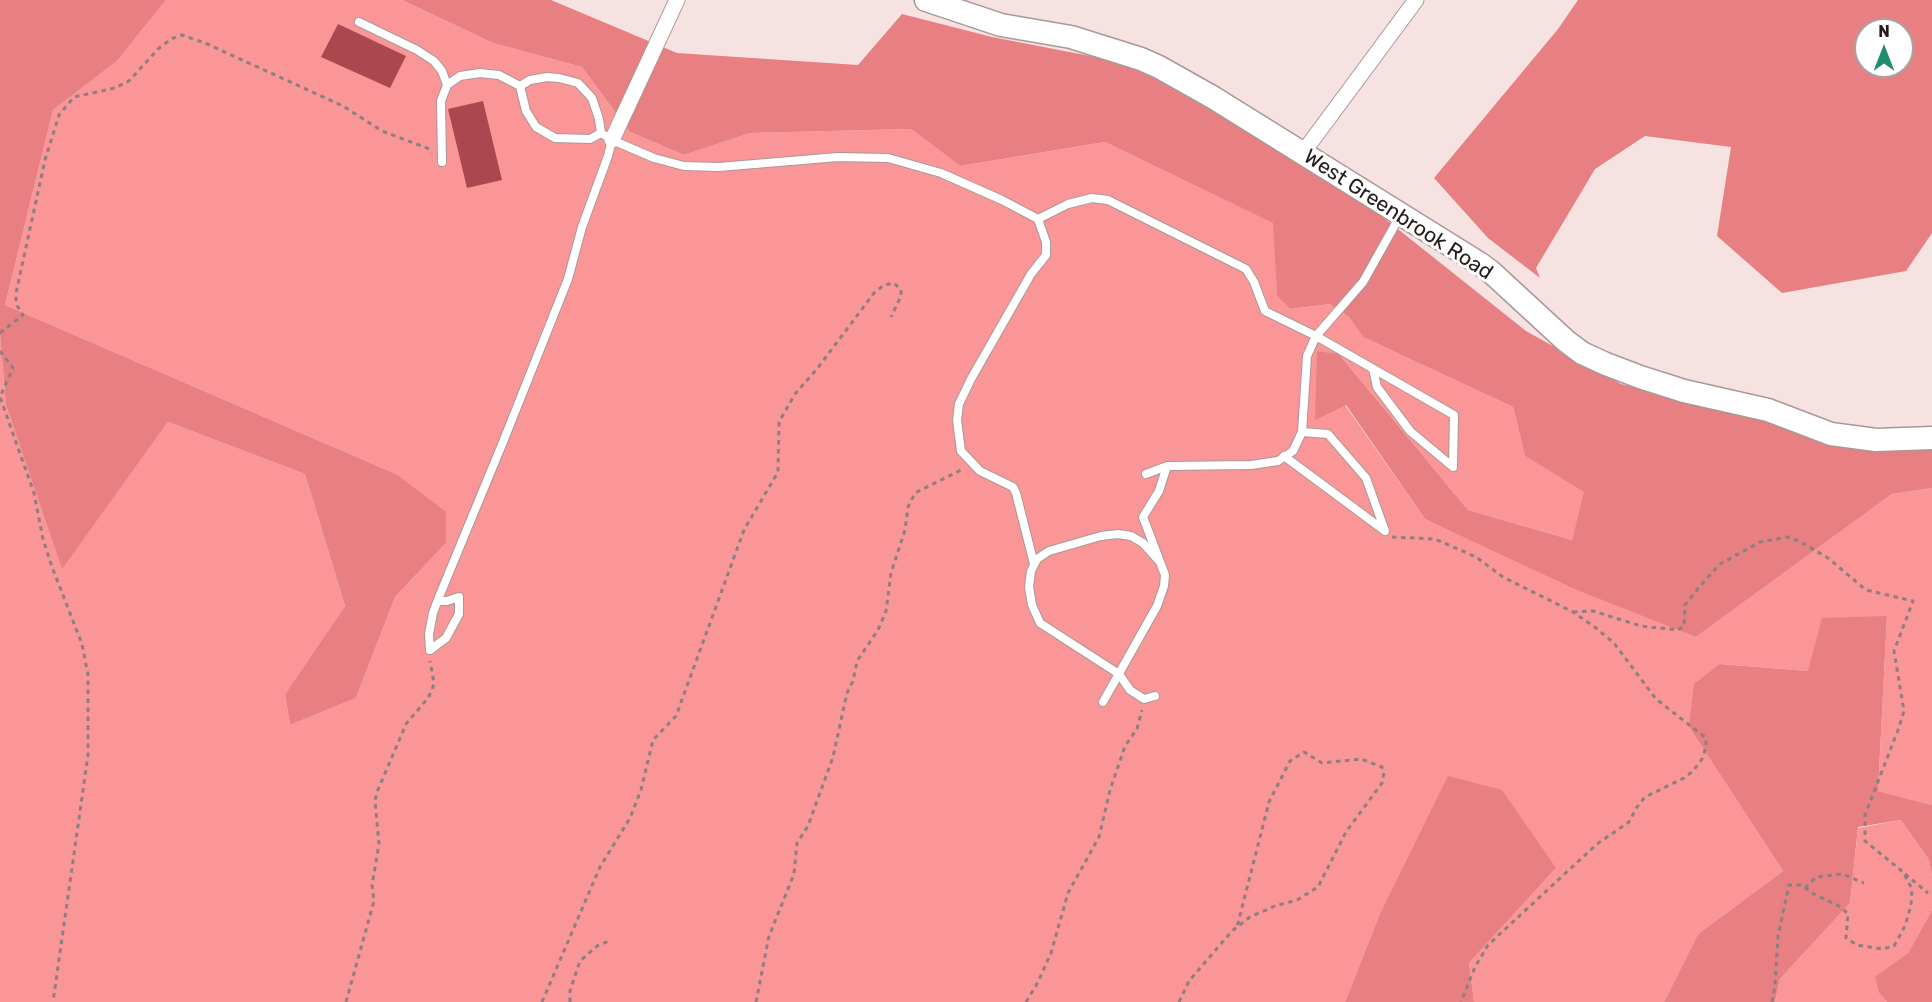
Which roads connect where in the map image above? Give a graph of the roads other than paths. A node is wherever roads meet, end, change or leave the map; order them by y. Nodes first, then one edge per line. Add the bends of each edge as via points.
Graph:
1 (677, 0) edge
2 (926, 0) edge
3 (1416, 0) edge
4 (359, 22) dead end
5 (447, 85) junction
6 (520, 86) junction
7 (606, 136) junction
8 (1302, 154) junction
9 (442, 162) road end
10 (1401, 215) junction
11 (1038, 219) junction
12 (1316, 336) junction
13 (1373, 369) junction
14 (1302, 432) junction
15 (1932, 438) edge
16 (1284, 456) junction
17 (1167, 466) junction
18 (1146, 474) dead end
19 (1160, 562) junction
20 (1035, 564) junction
21 (439, 597) junction
22 (1119, 674) junction
23 (1155, 696) dead end
24 (1103, 702) dead end

1 - 7 street
2 - 8 street, West Greenbrook Road via 1001,25 1071,37 1141,59 1214,98
3 - 8 street
4 - 5 lane via 434,62
5 - 6 lane via 460,76 480,73 499,75
5 - 9 lane via 441,101
6 - 7 lane via 526,111 536,127 555,138
6 - 7 lane via 547,77 578,83 591,99
7 - 11 lane via 654,158 684,166 888,158 941,173
7 - 21 lane via 608,156 568,279
8 - 10 street, West Greenbrook Road
10 - 12 lane via 1363,282
10 - 15 street, West Greenbrook Road via 1490,271 1566,341 1606,364 1684,392 1768,410 1831,434 1876,440
11 - 12 lane via 1068,204 1092,198 1108,200 1246,269 1265,311
11 - 20 lane via 1046,255 1031,274 971,379 959,404 957,420 961,451 980,471 1013,487
12 - 13 lane
12 - 14 lane via 1307,356
13 - 13 lane via 1377,387 1410,431 1453,467 1454,415
14 - 16 lane via 1293,451
14 - 16 lane via 1328,434 1366,478 1385,531
16 - 17 lane via 1278,461 1251,465
17 - 18 lane
17 - 19 lane via 1159,491 1143,517
19 - 20 lane via 1143,543 1118,534 1048,550
19 - 22 lane via 1165,575 1157,606
20 - 22 lane via 1029,587 1040,622
21 - 21 lane via 439,601 459,597 459,614 446,638 430,650 431,623
22 - 23 lane via 1130,690 1144,699
22 - 24 lane

